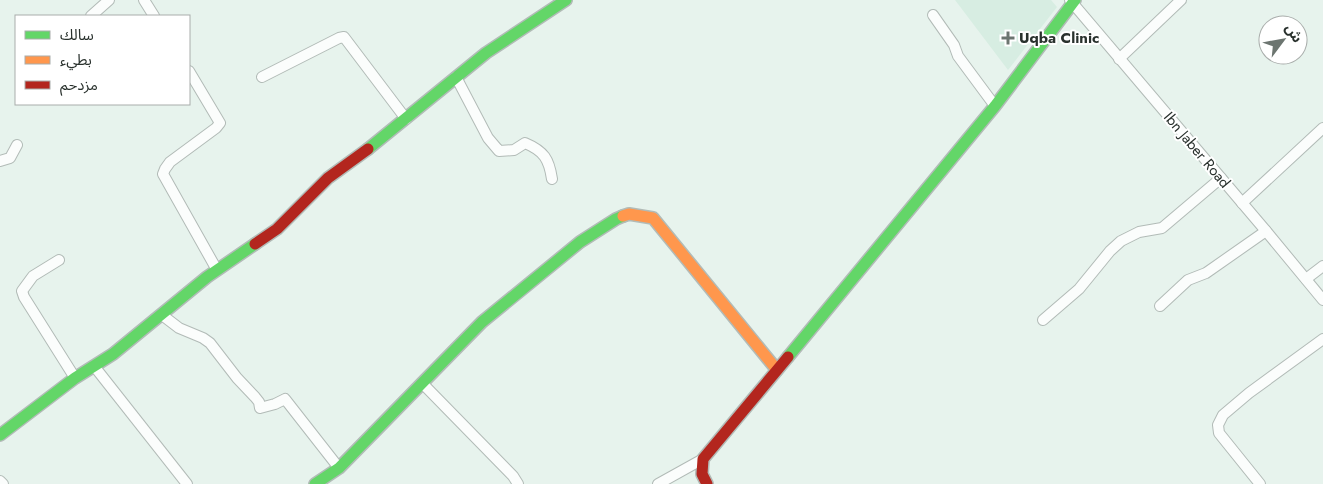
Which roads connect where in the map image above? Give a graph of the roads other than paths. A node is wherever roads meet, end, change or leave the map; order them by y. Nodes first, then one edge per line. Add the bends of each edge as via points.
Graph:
1 (109, 0) edge
2 (144, 0) edge
3 (566, 0) edge
4 (1181, 0) edge
5 (1073, 1) edge
6 (92, 15) edge
7 (153, 15) edge
8 (933, 15) dead end
9 (1119, 59) junction
10 (190, 73) edge
11 (262, 77) dead end
12 (456, 77) junction
13 (995, 106) junction
14 (406, 119) junction
15 (1323, 128) edge
16 (17, 145) dead end
17 (0, 161) edge
18 (1221, 178) junction
19 (552, 179) dead end
20 (1242, 203) junction
21 (1266, 230) junction
22 (59, 260) dead end
23 (1323, 266) edge
24 (217, 270) junction
25 (1306, 279) junction
26 (1323, 300) edge
27 (1160, 306) dead end
28 (162, 315) junction
29 (1043, 320) dead end
30 (1323, 339) edge
31 (94, 366) junction
32 (777, 370) junction
33 (75, 378) junction
34 (424, 384) junction
35 (0, 435) edge
36 (703, 459) junction
37 (339, 468) junction
38 (0, 481) edge
39 (2, 484) edge
40 (187, 484) edge
41 (315, 484) edge
42 (518, 484) edge
43 (658, 484) edge
44 (708, 484) edge
45 (1260, 484) edge

1 - 6 street
2 - 7 street
3 - 12 street
4 - 9 street
5 - 9 street, Ibn Jaber Road
5 - 13 street
8 - 13 street
9 - 18 street, Ibn Jaber Road
10 - 24 street via 220,123 170,162 163,174
11 - 14 street via 344,37
12 - 14 street
12 - 19 street via 493,145 499,151 514,150 525,143 537,148 544,154
13 - 32 street
14 - 24 street via 328,178 277,229
15 - 20 street
16 - 17 street via 10,158
18 - 20 street, Ibn Jaber Road
18 - 29 street via 1162,228 1139,232 1121,241 1079,289
20 - 21 street, Ibn Jaber Road
21 - 25 street, Ibn Jaber Road
21 - 27 street via 1206,273 1188,280
22 - 33 street via 37,273 22,291
23 - 25 street
24 - 28 street
25 - 26 street, Ibn Jaber Road
28 - 31 street
28 - 37 street via 179,328 210,343 259,402 260,408 285,399
30 - 45 street via 1249,393 1223,415 1218,424 1219,433
31 - 33 street
31 - 40 street
32 - 34 street via 653,218 630,214 580,242 482,322
32 - 36 street
33 - 35 street
34 - 37 street
34 - 42 street
36 - 43 street
36 - 44 street via 702,474
37 - 41 street
38 - 39 street

